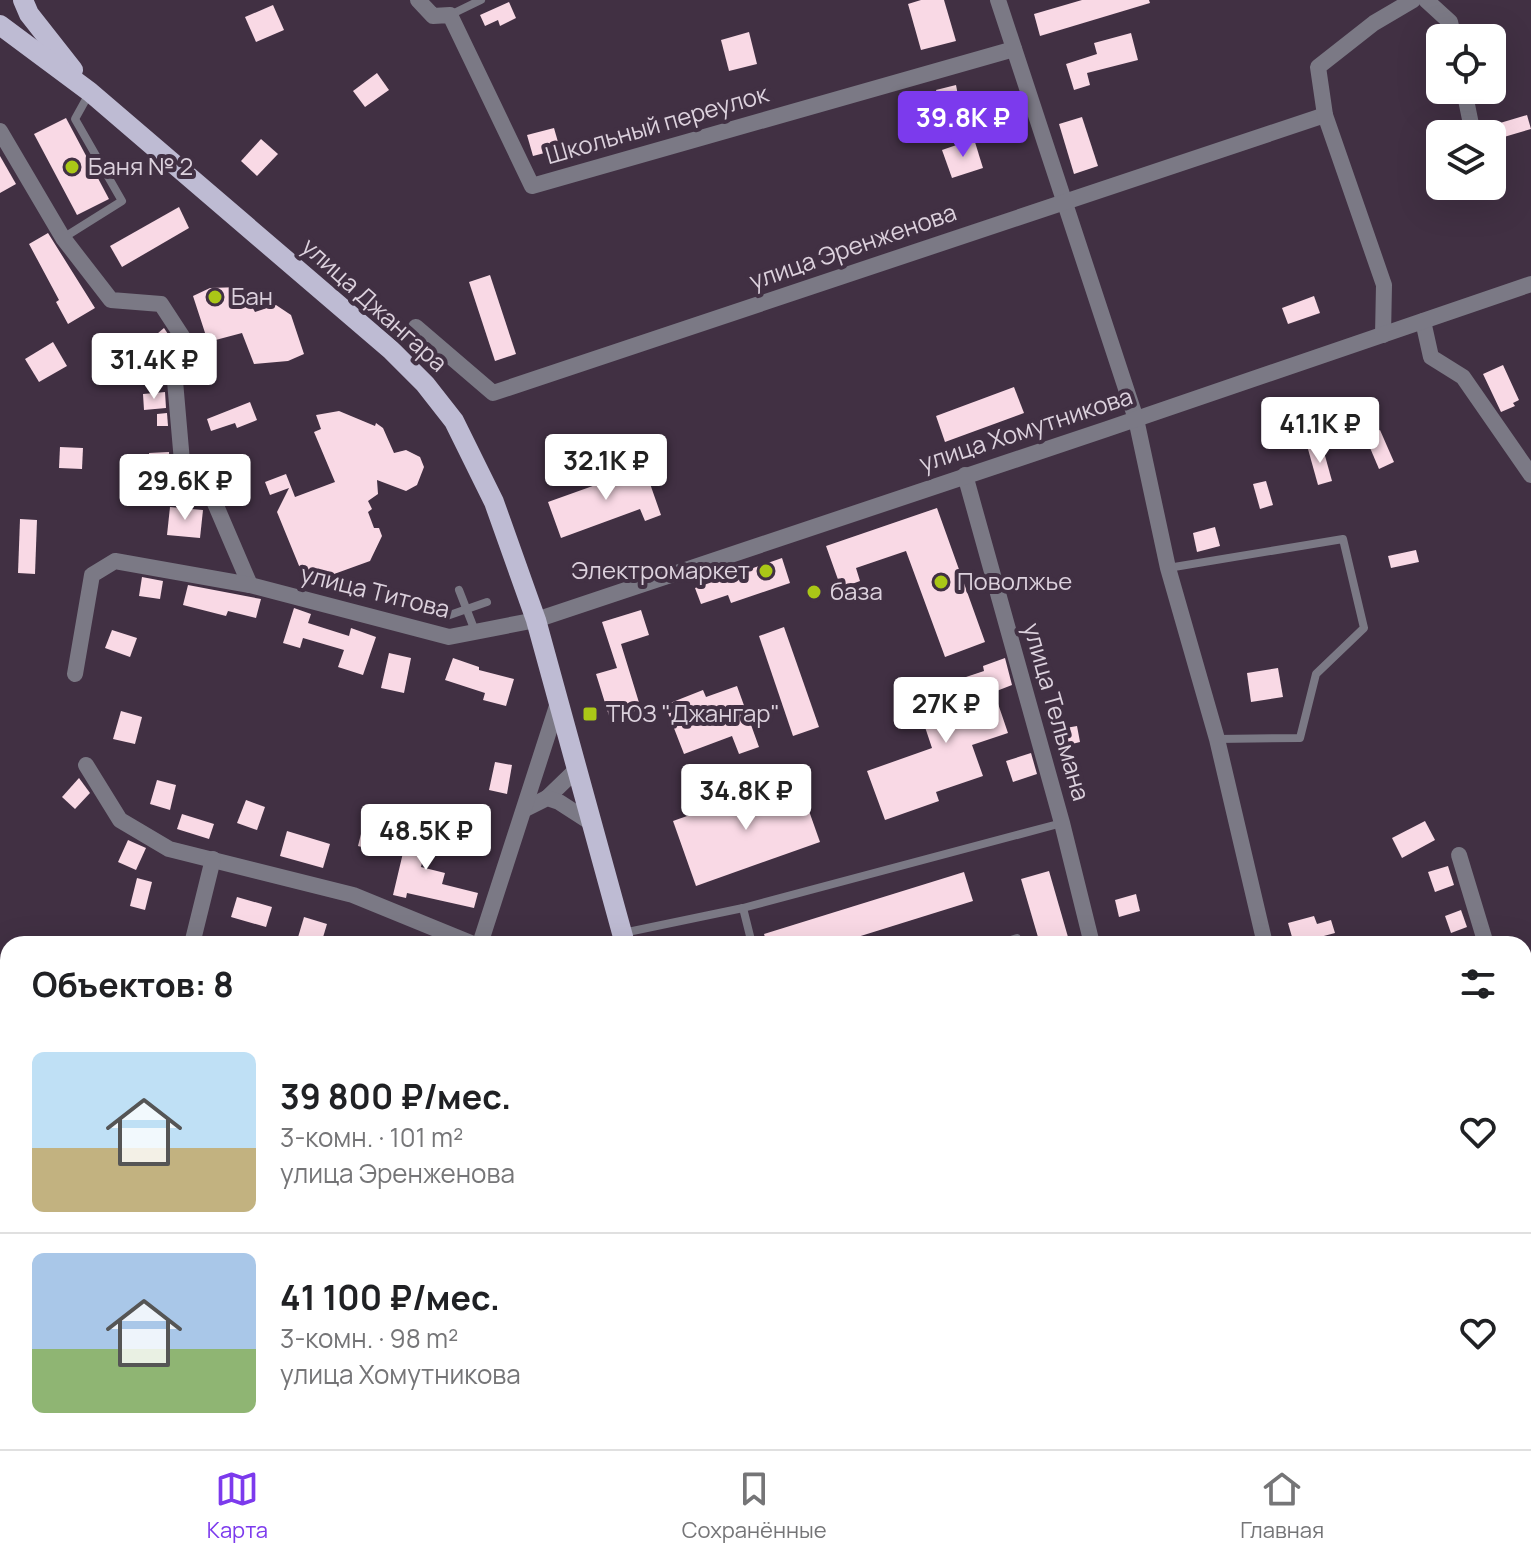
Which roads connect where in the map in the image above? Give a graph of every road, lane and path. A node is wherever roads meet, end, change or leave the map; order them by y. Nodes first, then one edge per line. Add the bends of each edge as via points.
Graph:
1 (23, 0) edge
2 (418, 0) edge
3 (481, 0) edge
4 (998, 0) edge
5 (1413, 0) edge
6 (1426, 0) edge
7 (450, 15) junction
8 (1450, 24) edge
9 (0, 25) edge
10 (1014, 49) junction
11 (90, 92) junction
12 (1325, 115) junction
13 (0, 131) edge
14 (1063, 202) junction
15 (63, 238) junction
16 (1531, 284) edge
17 (1423, 321) junction
18 (416, 327) dead end
19 (1383, 335) junction
20 (1136, 419) junction
21 (965, 475) junction
22 (1531, 475) edge
23 (1168, 568) junction
24 (250, 585) junction
25 (459, 590) dead end
26 (487, 602) dead end
27 (467, 609) junction
28 (444, 617) dead end
29 (536, 620) junction
30 (476, 632) junction
31 (75, 674) dead end
32 (558, 703) junction
33 (1217, 739) junction
34 (86, 765) dead end
35 (576, 770) junction
36 (547, 798) junction
37 (525, 809) junction
38 (590, 822) junction
39 (1062, 823) junction
40 (1459, 855) dead end
41 (213, 859) junction
42 (743, 908) junction
43 (194, 936) edge
44 (453, 936) edge
45 (483, 936) edge
46 (623, 936) edge
47 (636, 936) edge
48 (750, 936) edge
49 (1090, 936) edge
50 (1263, 936) edge
51 (1484, 936) edge

1 - 11 main road, улица Джангара
2 - 7 street via 433,16
3 - 7 lane
4 - 10 street
5 - 12 street via 1318,67
6 - 8 street
7 - 10 street, Школьный переулок via 532,186
9 - 11 main road, улица Джангара
10 - 14 street
11 - 15 lane via 75,119 122,201
11 - 29 main road, улица Джангара via 425,384 475,460
12 - 14 street, улица Эренженова
12 - 19 street via 1384,285
13 - 15 street
14 - 18 street, улица Эренженова via 493,393
14 - 20 street
15 - 24 street via 111,300 161,304 193,353 175,381 183,473 214,501
16 - 17 street, улица Хомутникова
17 - 19 street, улица Хомутникова
17 - 22 street via 1431,357 1463,377
19 - 20 street, улица Хомутникова
20 - 21 street, улица Хомутникова
20 - 23 street
21 - 29 street, улица Хомутникова
21 - 39 street, улица Тельмана
23 - 33 street
23 - 33 lane via 1343,539 1364,628 1316,674 1300,738
24 - 30 street, улица Титова via 449,637
24 - 31 street, улица Титова via 115,561 92,575
25 - 27 lane
26 - 27 lane
27 - 28 lane
27 - 30 lane
29 - 30 street, улица Титова
29 - 32 main road, улица Джангара
32 - 35 main road, улица Джангара
32 - 37 street
33 - 50 street
34 - 41 street via 120,820 169,849
35 - 36 street
35 - 38 main road, улица Джангара
36 - 37 street
36 - 38 street
37 - 45 street
38 - 46 main road, улица Джангара
39 - 42 lane
39 - 49 street, улица Тельмана
40 - 51 street
41 - 43 street
41 - 44 street via 353,895
42 - 47 lane
42 - 48 lane

